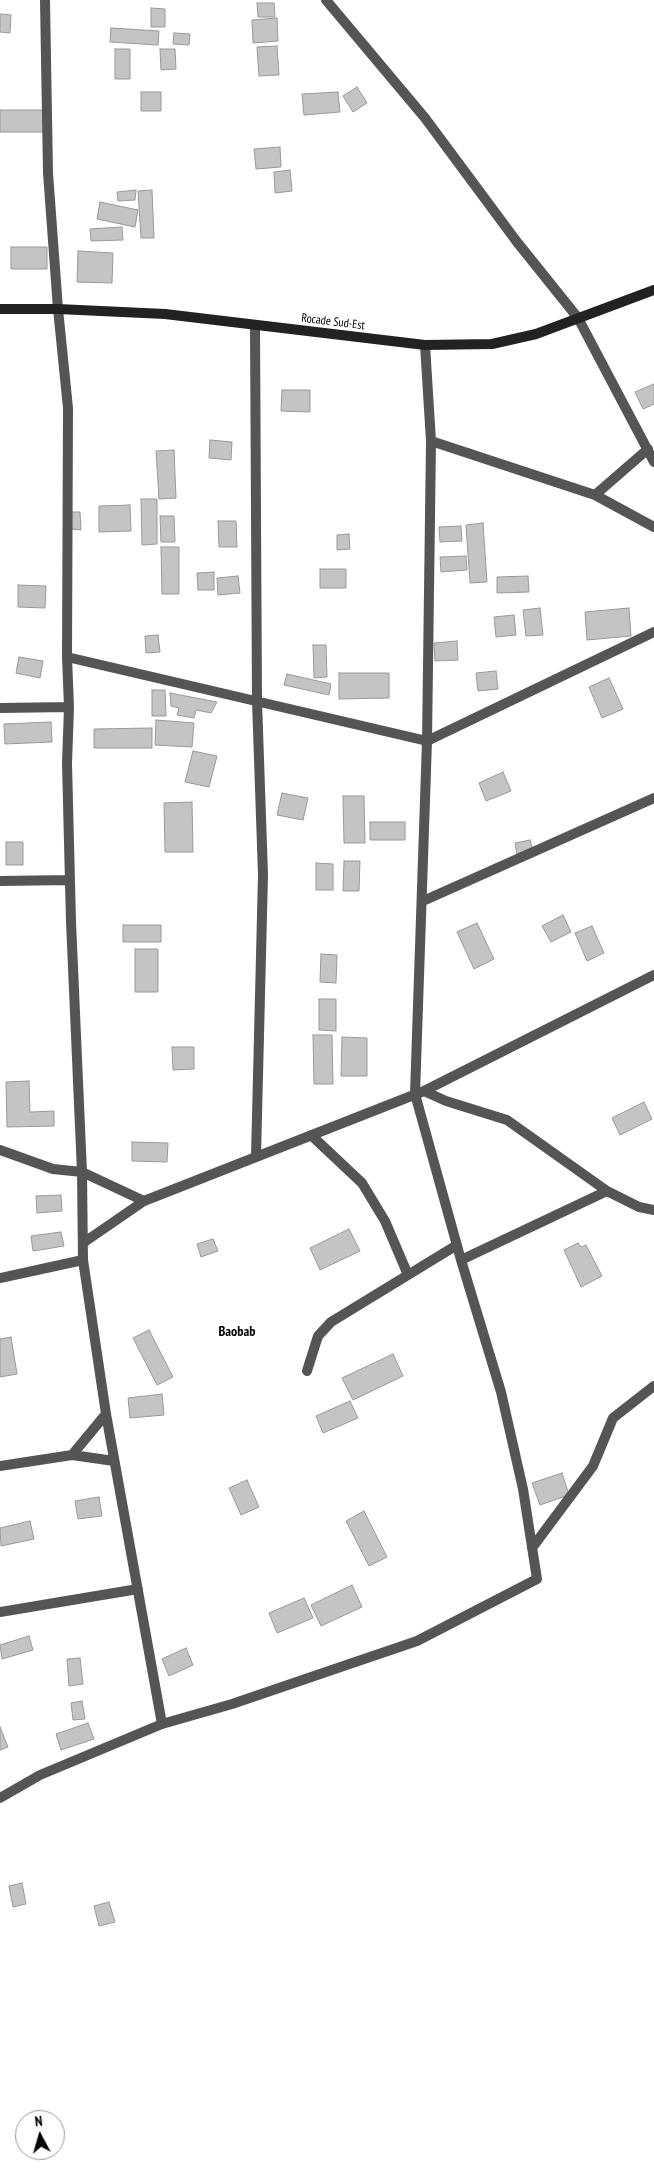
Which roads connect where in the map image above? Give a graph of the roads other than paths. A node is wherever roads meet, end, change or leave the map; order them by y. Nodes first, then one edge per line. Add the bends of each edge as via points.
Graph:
1 (45, 0) edge
2 (326, 0) edge
3 (654, 290) edge
4 (0, 309) edge
5 (58, 309) junction
6 (578, 318) junction
7 (255, 326) junction
8 (425, 345) junction
9 (431, 441) junction
10 (648, 449) junction
11 (654, 462) edge
12 (595, 495) junction
13 (654, 527) edge
14 (654, 632) edge
15 (67, 657) junction
16 (257, 701) junction
17 (69, 707) junction
18 (0, 708) edge
19 (427, 741) junction
20 (654, 798) edge
21 (70, 880) junction
22 (0, 881) edge
23 (423, 901) junction
24 (654, 976) edge
25 (419, 1093) junction
26 (311, 1135) junction
27 (0, 1150) edge
28 (256, 1156) junction
29 (82, 1172) junction
30 (607, 1191) junction
31 (144, 1201) junction
32 (654, 1210) edge
33 (83, 1243) junction
34 (457, 1245) junction
35 (83, 1260) junction
36 (461, 1260) junction
37 (408, 1275) junction
38 (0, 1278) edge
39 (307, 1371) dead end
40 (654, 1386) edge
41 (106, 1414) junction
42 (72, 1455) junction
43 (114, 1461) junction
44 (0, 1466) edge
45 (532, 1548) junction
46 (138, 1589) junction
47 (0, 1612) edge
48 (162, 1724) junction
49 (0, 1798) edge

1 - 5 street via 48,173
2 - 6 street via 426,118 517,242
3 - 6 street, Rocade Sud-Est
4 - 5 street, Rocade Sud-Est
5 - 7 street, Rocade Sud-Est via 165,314
5 - 15 street via 68,408
6 - 8 street, Rocade Sud-Est via 536,334 492,344
6 - 10 street
7 - 8 street, Rocade Sud-Est
7 - 16 street
8 - 9 street
9 - 12 street
9 - 19 street
10 - 11 street
10 - 12 street
12 - 13 street
14 - 19 street
15 - 16 street
15 - 17 street
16 - 19 street
16 - 28 street via 264,875
17 - 18 street
17 - 21 street
19 - 23 street
20 - 23 street
21 - 22 street
21 - 29 street
23 - 25 street
24 - 25 street
25 - 26 street
25 - 30 street via 507,1120
25 - 34 street
26 - 28 street
26 - 37 street via 362,1183 385,1221
27 - 29 street via 53,1169
28 - 31 street
29 - 31 street
29 - 33 street
30 - 32 street via 639,1207
30 - 36 street
31 - 33 street
33 - 35 street
34 - 36 street
34 - 37 street
35 - 38 street
35 - 41 street
36 - 45 street via 504,1401
37 - 39 street via 331,1322 318,1336
40 - 45 street via 613,1418 593,1466
41 - 42 street
41 - 43 street
42 - 43 street
42 - 44 street
43 - 46 street
45 - 48 street via 537,1579 424,1638 232,1704
46 - 47 street
46 - 48 street
48 - 49 street via 40,1775

